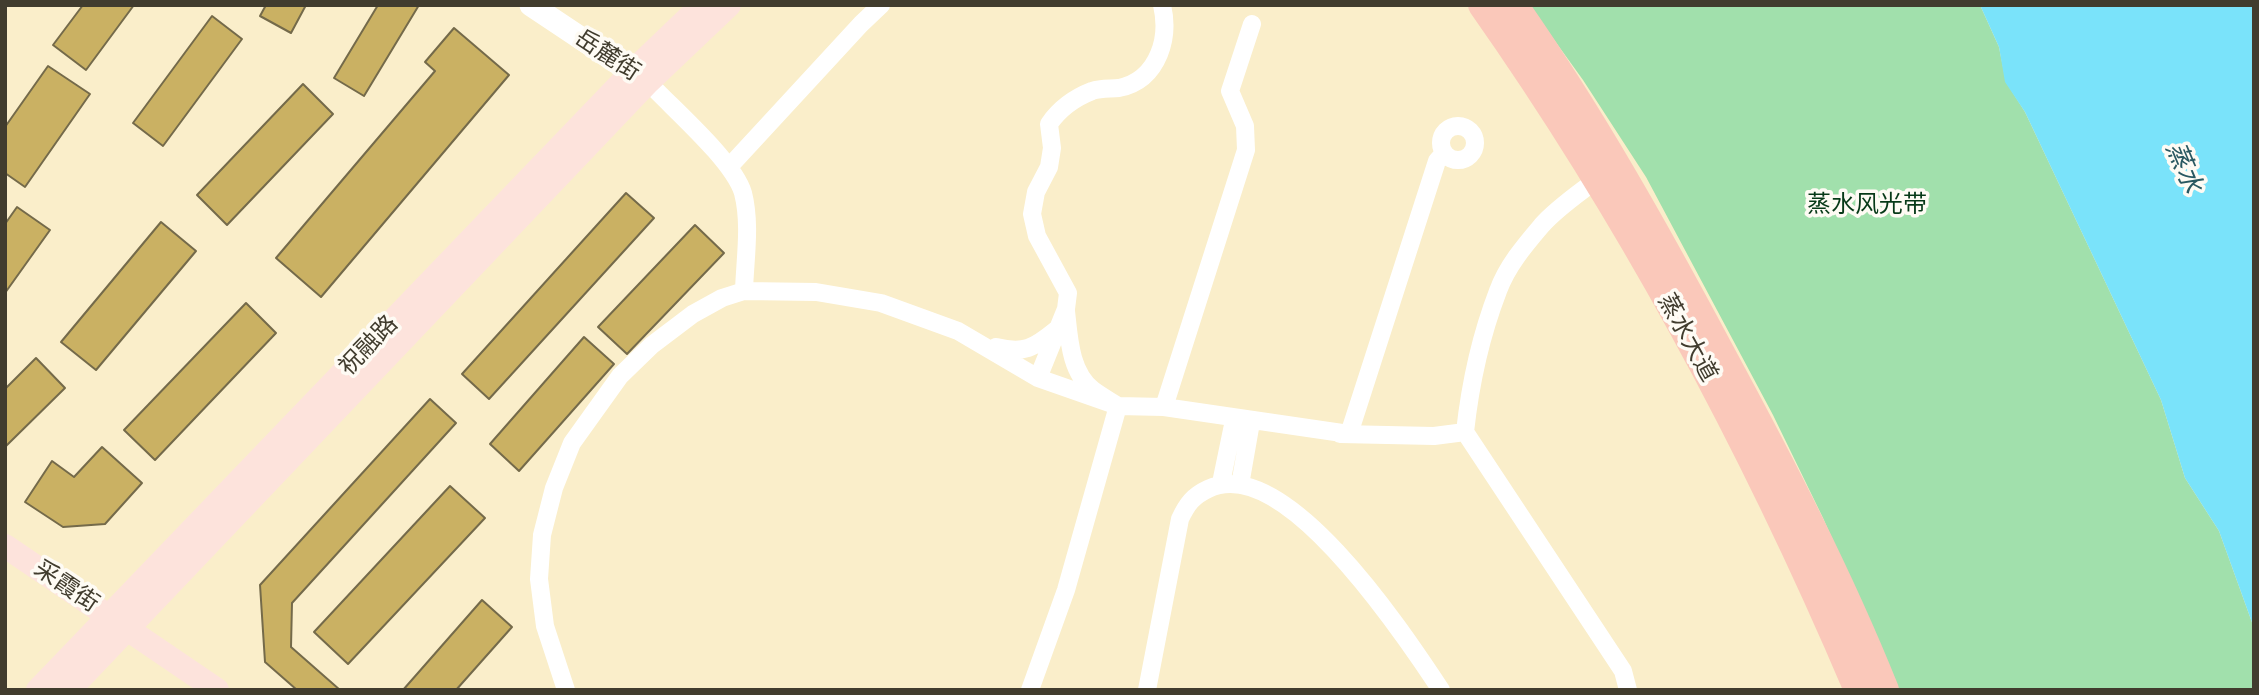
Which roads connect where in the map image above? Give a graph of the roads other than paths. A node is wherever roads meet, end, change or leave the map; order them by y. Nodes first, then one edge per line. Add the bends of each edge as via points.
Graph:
1 (531, 5) edge
2 (549, 5) edge
3 (702, 5) edge
4 (729, 5) edge
5 (881, 5) edge
6 (1162, 5) edge
7 (1482, 5) edge
8 (1514, 5) edge
9 (1252, 24) dead end
10 (639, 74) junction
11 (1444, 153) dead end
12 (729, 167) junction
13 (1596, 180) junction
14 (744, 291) junction
15 (1066, 309) junction
16 (1058, 328) junction
17 (982, 343) junction
18 (1038, 378) junction
19 (1075, 391) junction
20 (1118, 405) junction
21 (1164, 407) junction
22 (1242, 424) junction
23 (1465, 432) junction
24 (1349, 434) junction
25 (1221, 483) junction
26 (1240, 485) junction
27 (5, 545) edge
28 (5, 562) edge
29 (113, 627) junction
30 (38, 690) edge
31 (69, 690) edge
32 (194, 690) edge
33 (218, 690) edge
34 (566, 690) edge
35 (1030, 690) edge
36 (1147, 690) edge
37 (1441, 690) edge
38 (1628, 690) edge
39 (1858, 690) edge
40 (1885, 690) edge

1 - 10 street, 岳麓街
2 - 10 street, 岳麓街
3 - 10 main road, 祝融路
4 - 10 main road, 祝融路
5 - 12 street
6 - 15 street via 1166,22 1153,68 1138,81 1074,99 1049,124 1049,167 1036,192 1032,214 1037,236 1068,293
7 - 13 main road, 蒸水大道
8 - 40 main road, 蒸水大道 via 1675,267 1796,494
9 - 21 street via 1230,91 1245,126 1246,150
10 - 12 street
10 - 29 main road, 祝融路
11 - 24 street via 1437,161
12 - 14 street via 742,191 747,214
13 - 23 street via 1544,222 1516,257 1498,290
13 - 39 main road, 蒸水大道 via 1719,396
14 - 17 street via 816,292 881,303
14 - 34 street via 693,314 652,345 620,376 572,443 542,535 539,579 545,626
15 - 16 street
15 - 19 street via 1061,350
15 - 20 street via 1076,366 1093,390
16 - 17 street via 1028,350
16 - 18 street
17 - 18 street
18 - 19 street
19 - 20 street
20 - 21 street
20 - 35 street via 1066,590
21 - 22 street
22 - 24 street via 1294,433
22 - 25 street
22 - 26 street
23 - 24 street
23 - 38 street via 1623,671
25 - 26 street
25 - 36 street via 1188,502 1180,519
26 - 37 street via 1272,497 1325,540 1384,606
27 - 29 main road, 采霞街
28 - 29 main road, 采霞街
29 - 30 main road, 祝融路
29 - 31 main road, 祝融路
29 - 32 main road
29 - 33 main road

